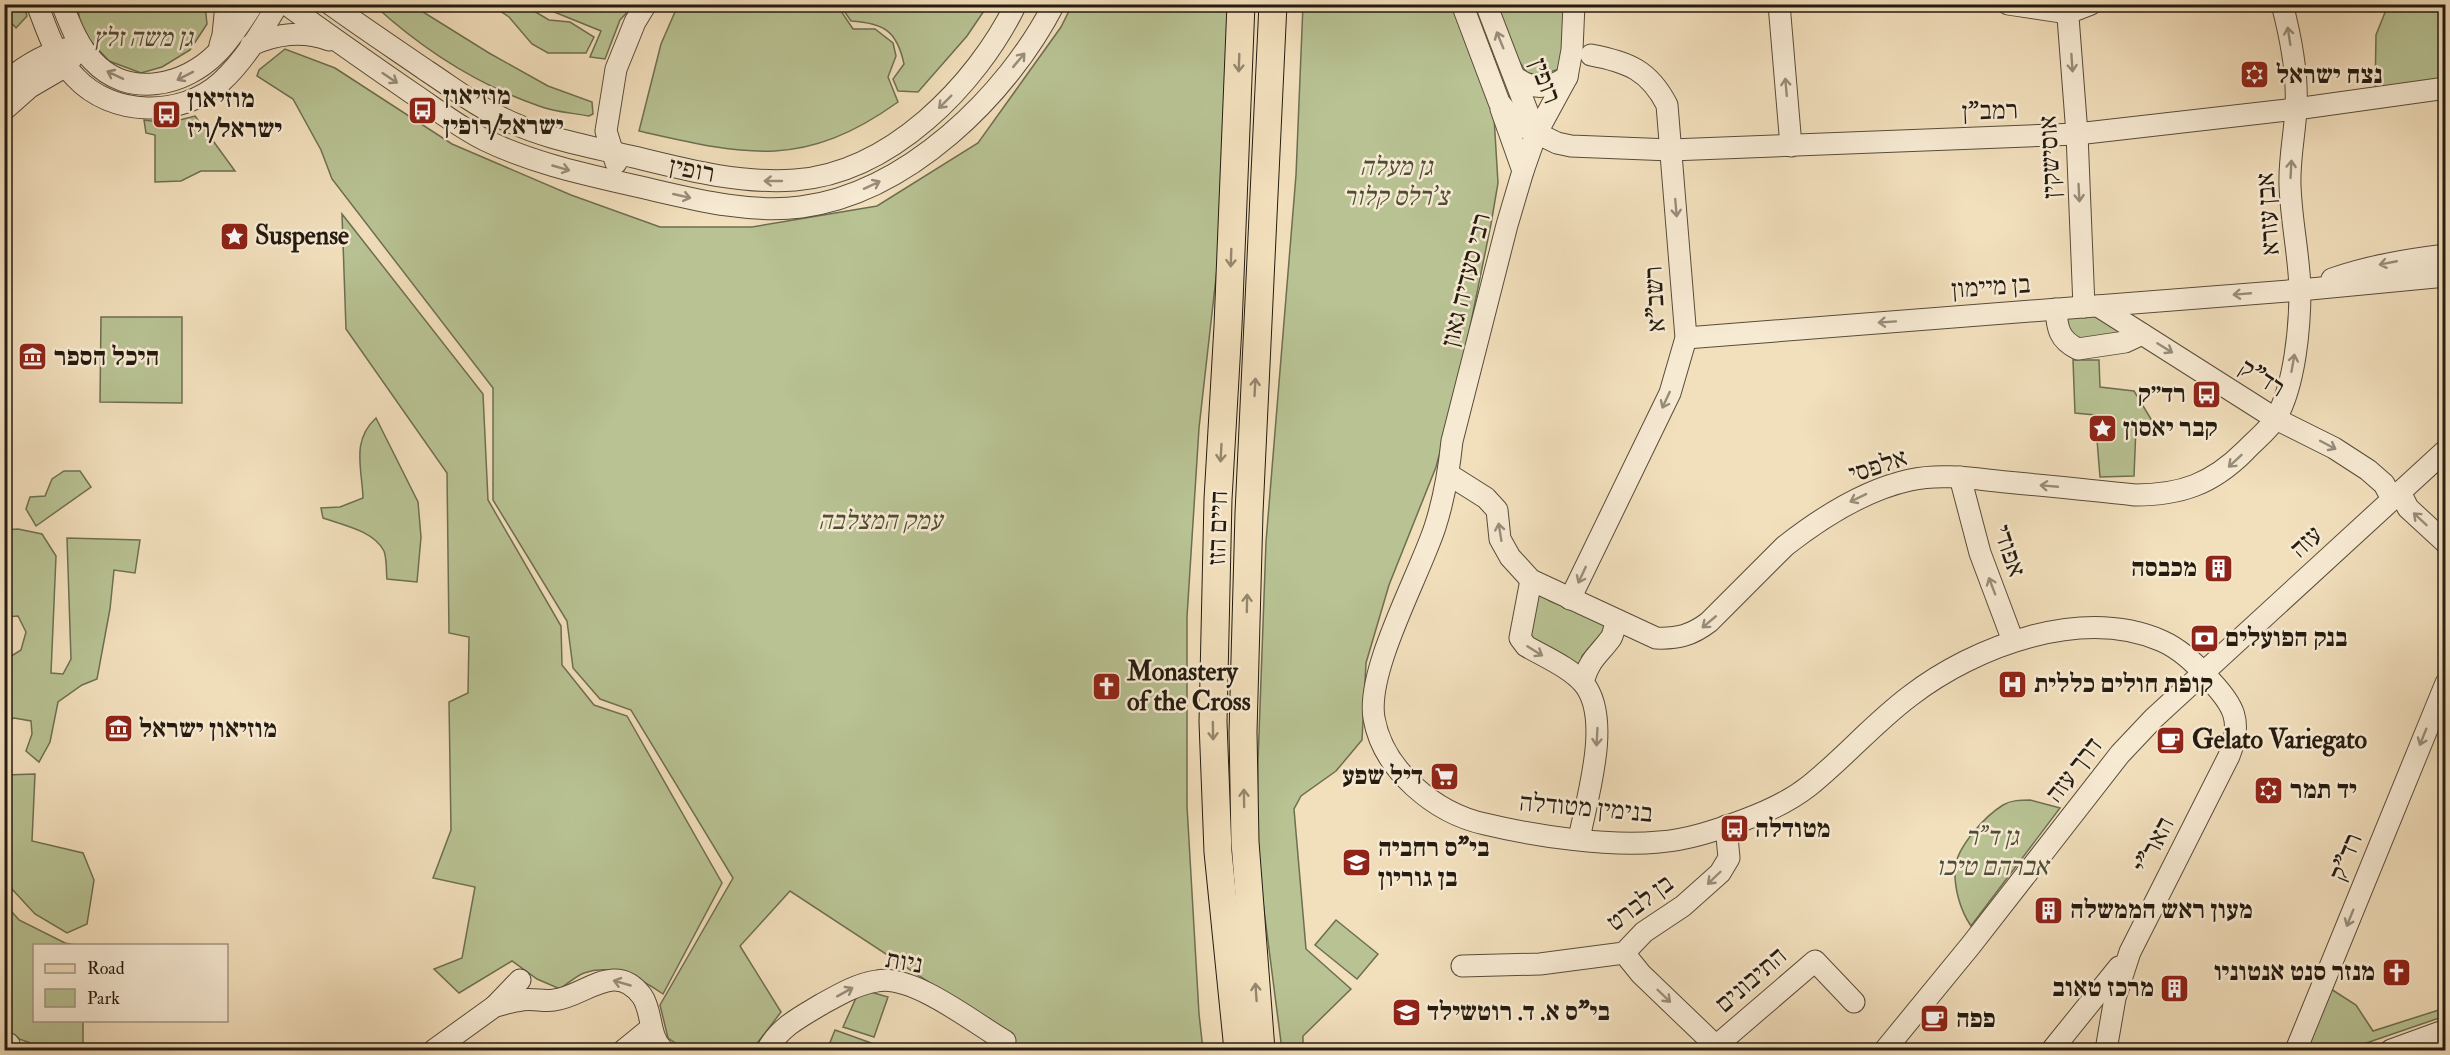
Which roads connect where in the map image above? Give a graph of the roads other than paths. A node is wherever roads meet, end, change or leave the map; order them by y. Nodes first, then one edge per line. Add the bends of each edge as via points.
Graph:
1 (62, 4) edge
2 (226, 4) edge
3 (254, 4) edge
4 (278, 4) edge
5 (286, 4) edge
6 (646, 4) edge
7 (1016, 4) edge
8 (1054, 4) edge
9 (1241, 4) edge
10 (1273, 4) edge
11 (1462, 4) edge
12 (1486, 4) edge
13 (1574, 4) edge
14 (1779, 4) edge
15 (2008, 4) edge
16 (2091, 4) edge
17 (2282, 4) edge
18 (37, 6) edge
19 (336, 7) edge
20 (2067, 9) edge
21 (81, 45) junction
22 (251, 45) junction
23 (341, 45) junction
24 (217, 53) junction
25 (1591, 55) dead end
26 (60, 59) junction
27 (1515, 77) junction
28 (1567, 77) junction
29 (2445, 87) edge
30 (11, 90) edge
31 (99, 95) junction
32 (1499, 102) junction
33 (2296, 109) junction
34 (1536, 134) junction
35 (2077, 135) junction
36 (1571, 146) junction
37 (1791, 146) junction
38 (1671, 150) junction
39 (612, 152) junction
40 (1523, 171) junction
41 (625, 183) junction
42 (2445, 255) edge
43 (2445, 276) edge
44 (2300, 290) junction
45 (2091, 306) junction
46 (2056, 309) junction
47 (2142, 334) junction
48 (1686, 338) junction
49 (2276, 419) junction
50 (1452, 441) joint
51 (2445, 450) edge
52 (1448, 474) junction
53 (1960, 477) junction
54 (2396, 496) junction
55 (2445, 543) edge
56 (1531, 580) junction
57 (1570, 599) junction
58 (1616, 620) junction
59 (2013, 641) junction
60 (2204, 673) junction
61 (1583, 682) junction
62 (2445, 683) edge
63 (1726, 826) junction
64 (1579, 839) junction
65 (2130, 952) junction
66 (1624, 953) junction
67 (1462, 966) dead end
68 (520, 980) dead end
69 (1854, 1002) dead end
70 (2092, 1003) junction
71 (495, 1006) junction
72 (2112, 1015) junction
73 (2445, 1030) edge
74 (1005, 1041) dead end
75 (658, 1044) edge
76 (1713, 1049) edge
77 (434, 1050) edge
78 (624, 1050) edge
79 (766, 1050) edge
80 (1238, 1050) edge
81 (1261, 1050) edge
82 (1885, 1050) edge
83 (2052, 1050) edge
84 (2106, 1050) edge
85 (2296, 1050) edge
86 (2391, 1050) edge

1 - 21 street
2 - 24 street
3 - 24 street
4 - 22 street
5 - 23 street, רופין
6 - 39 street via 616,69 606,131
7 -> 39 street, רופין via 976,69 926,121 898,141 838,172 797,180 748,180
41 -> 8 street, רופין via 746,207 800,207 846,197 891,176 936,148 1026,52
9 -> 80 main road, חיים הזז via 1218,499 1213,722 1218,852
81 -> 10 main road, חיים הזז via 1245,842 1243,732 1249,513
11 - 32 street, רופין
27 -> 12 street, רופין
13 - 28 street, רבי סעדיה גאון
37 -> 14 street
15 - 20 street
16 - 20 street
33 -> 17 street, אבן עזרא via 2296,78
18 - 26 street
18 - 30 street via 36,40
19 - 39 street, רופין via 495,115 542,135
20 -> 35 street, אוסישקין
24 -> 21 street via 183,78 149,84 110,74
21 - 26 street
22 - 23 street via 273,37 301,34
22 - 31 street via 220,83 176,106 132,107
23 -> 41 street, רופין via 482,138 534,160
25 - 38 street, רשב"א via 1616,60 1657,86 1667,105
26 - 30 street
26 - 31 street via 86,88
27 - 28 street via 1541,87
27 - 34 street, רופין
28 - 34 street, רבי סעדיה גאון
29 - 33 street, רמב"ן
30 - 31 street via 61,86
32 - 34 street, רופין via 1516,123
32 - 40 street
33 - 35 street, רמב"ן
44 -> 33 street, אבן עזרא via 2290,185
34 - 36 street, רמב"ן
34 - 40 street, רבי סעדיה גאון
35 - 37 street, רמב"ן
35 -> 45 street, אוסישקין
36 - 38 street, רמב"ן
36 - 40 street via 1545,153
37 - 38 street, רמב"ן
38 -> 48 street, רשב"א
39 - 41 street
40 - 50 street, רבי סעדיה גאון
42 -> 44 street, בן מיימון via 2366,267
43 - 44 street, בן מיימון
44 -> 45 street, בן מיימון
49 -> 44 street, אבן עזרא via 2291,374
45 - 46 street, בן מיימון
45 - 47 street, רד"ק
46 - 47 street via 2057,331 2078,349 2125,342
46 -> 48 street, בן מיימון
47 -> 49 street, רד"ק
48 -> 57 street, רשב"א via 1670,393
49 -> 53 street, אלפסי via 2218,475 2177,491 2135,495
49 -> 54 street, רד"ק via 2334,448 2368,470
50 - 52 street, בנימין מטודלה
51 - 54 street, עזה
56 -> 52 street via 1500,539 1497,510 1486,498
52 - 64 street, בנימין מטודלה via 1435,527 1374,689 1379,736 1388,756 1406,779 1427,797 1459,815 1496,827
53 -> 58 street, אלפסי via 1912,479 1848,503 1785,546 1695,633 1656,638
59 -> 53 street, אפודי via 1974,535
55 -> 54 street, רד"ק
54 - 60 street, עזה
56 - 57 street, אלפסי
56 -> 61 street via 1520,638 1526,646
57 - 58 street, אלפסי
58 - 61 street via 1612,637 1599,650
59 - 60 street, בנימין מטודלה via 2064,629 2106,628 2165,642
59 - 63 street, בנימין מטודלה via 1921,688 1807,788 1776,806
60 - 65 street, האר"י via 2233,711 2236,737
60 - 82 street, דרך עזה via 2120,754
61 -> 64 street via 1595,702 1597,741
62 -> 85 street, רד"ק
63 - 64 street, בנימין מטודלה via 1663,842
63 -> 66 street, בן לברט via 1729,858 1720,873 1683,906 1644,932
65 - 70 street
65 - 72 street, האר"י
66 - 67 street, בן לברט via 1539,963
66 -> 76 street
68 - 71 street
69 - 76 street, התיבונים via 1815,961
70 - 72 street
70 - 83 street
75 -> 71 street via 642,996 622,981 600,981 554,1000 522,999
71 - 77 street
72 - 84 street, האר"י
73 - 86 street
79 -> 74 street, ניות via 775,1035 794,1020 855,986 880,980 926,992
75 - 78 street

